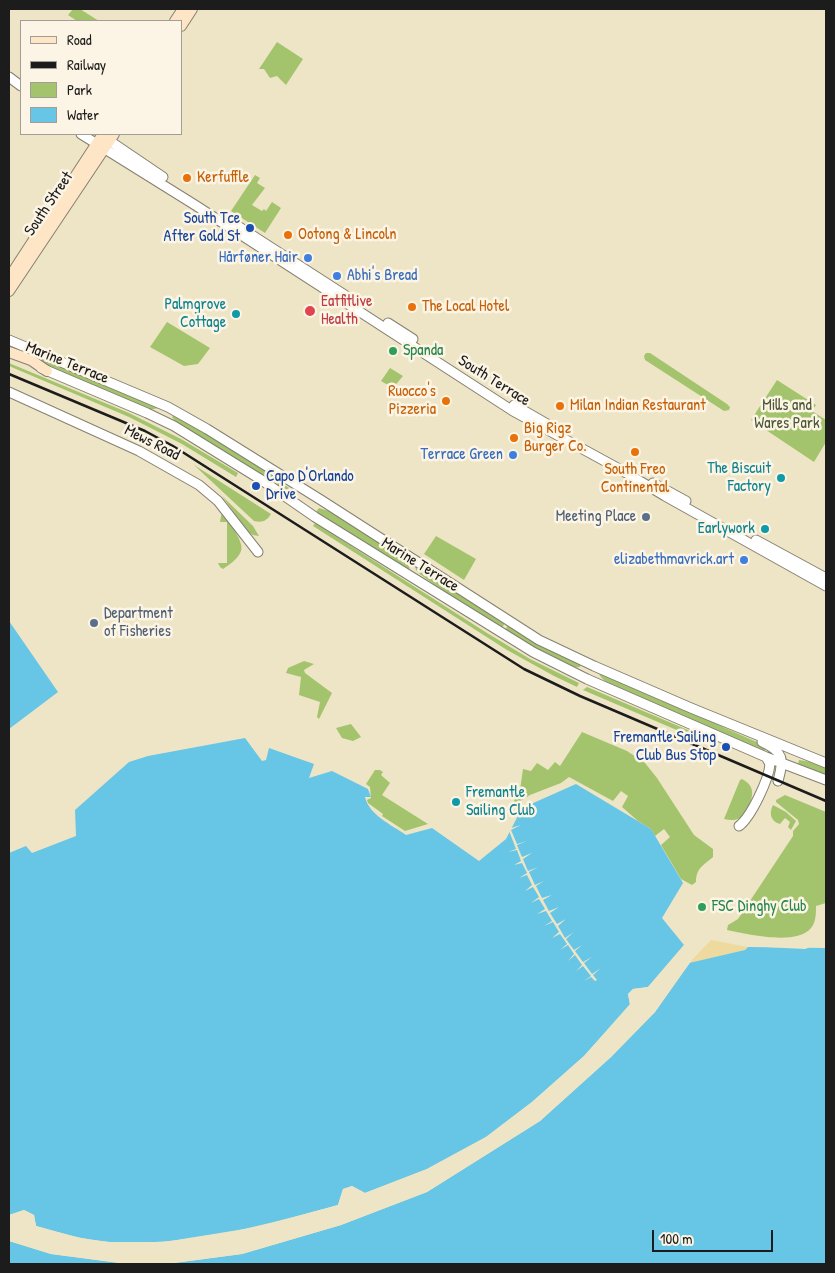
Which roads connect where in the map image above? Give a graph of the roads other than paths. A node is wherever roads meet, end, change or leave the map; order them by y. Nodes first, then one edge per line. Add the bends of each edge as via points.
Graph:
1 (183, 9) edge
2 (192, 9) edge
3 (176, 20) edge
4 (182, 24) edge
5 (9, 77) edge
6 (9, 84) edge
7 (20, 85) edge
8 (20, 92) edge
9 (87, 135) edge
10 (104, 138) edge
11 (9, 278) edge
12 (9, 291) edge
13 (9, 340) edge
14 (9, 352) edge
15 (9, 356) edge
16 (48, 371) junction
17 (9, 392) edge
18 (258, 552) dead end
19 (412, 560) junction
20 (826, 578) edge
21 (826, 586) edge
22 (456, 605) junction
23 (732, 724) junction
24 (766, 757) junction
25 (814, 758) junction
26 (780, 760) junction
27 (826, 763) edge
28 (826, 780) edge
29 (739, 826) dead end

1 - 3 main road
2 - 4 main road
5 - 7 street
6 - 8 street
9 - 10 street, South Terrace
10 - 11 main road, South Street
10 - 12 main road, South Street
10 - 20 street, South Terrace via 516,407
10 - 21 street, South Terrace via 196,205 513,411
13 - 19 street, Marine Terrace via 168,407
14 - 16 main road
15 - 16 street, Marine Terrace
16 - 22 street, Marine Terrace via 174,426
17 - 18 street, Mews Road via 139,451 199,485 218,500
19 - 22 street via 416,574 448,595
19 - 23 street, Marine Terrace via 539,640
22 - 24 street, Marine Terrace via 533,652 587,679
23 - 25 street, Marine Terrace
23 - 26 street via 738,732 773,748
24 - 26 street, Marine Terrace
24 - 29 street via 770,764 768,772 751,812
25 - 26 street via 796,754
25 - 27 street, Marine Terrace
26 - 28 street, Marine Terrace
26 - 28 street via 774,779 791,772 817,781

